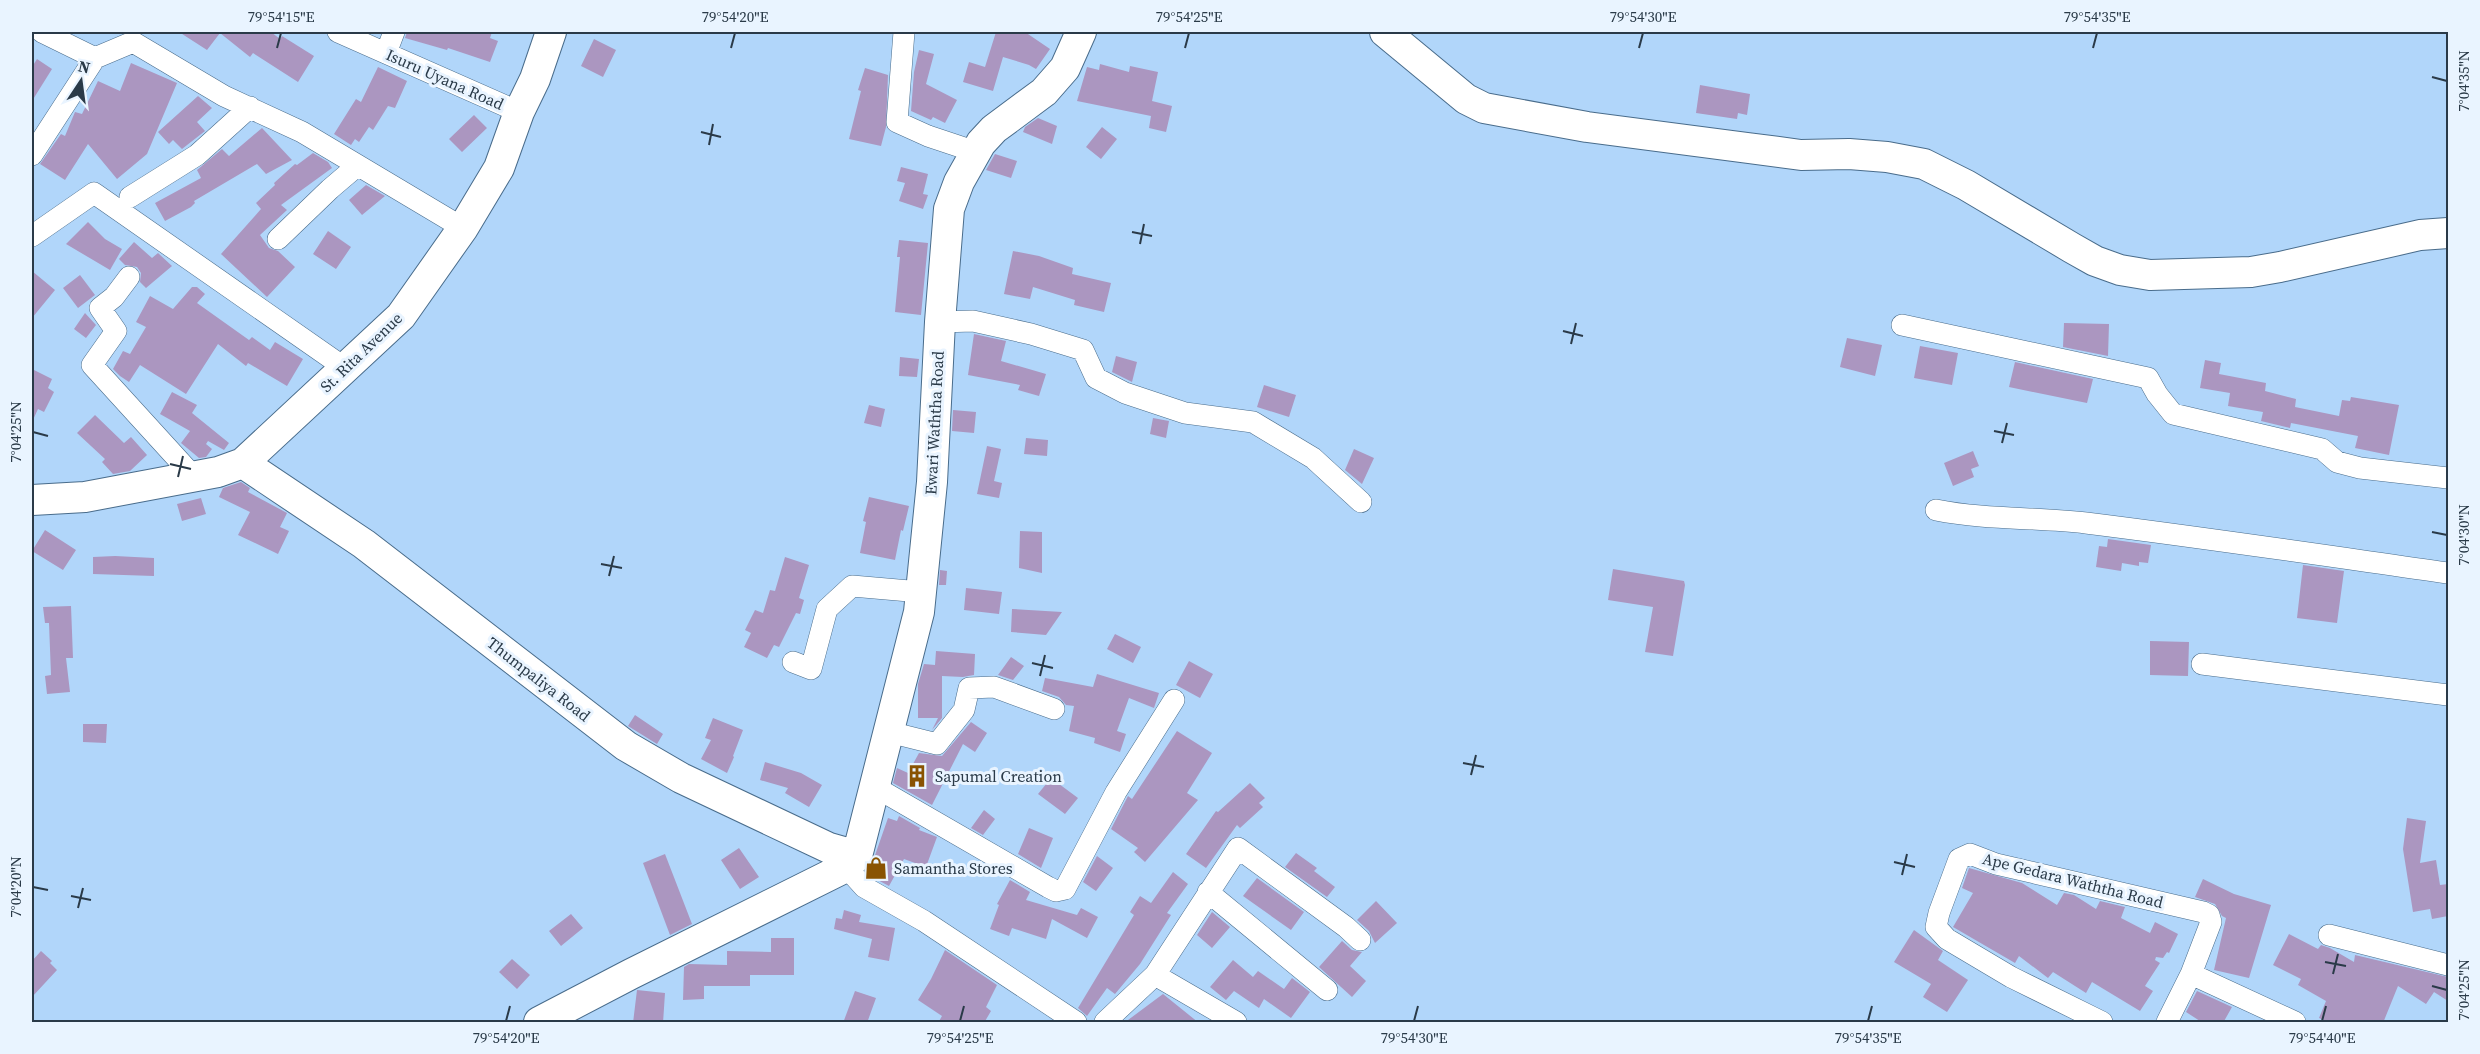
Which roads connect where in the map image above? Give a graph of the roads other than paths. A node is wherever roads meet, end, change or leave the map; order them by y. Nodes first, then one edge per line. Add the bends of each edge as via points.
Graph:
1 (42, 32) edge
2 (338, 32) edge
3 (394, 32) edge
4 (550, 32) edge
5 (904, 32) edge
6 (1081, 32) edge
7 (1384, 32) edge
8 (136, 37) edge
9 (386, 53) junction
10 (95, 58) junction
11 (250, 107) junction
12 (519, 112) junction
13 (976, 152) junction
14 (32, 154) edge
15 (357, 166) junction
16 (130, 197) dead end
17 (463, 228) junction
18 (2448, 233) edge
19 (32, 236) edge
20 (278, 240) dead end
21 (129, 277) dead end
22 (940, 322) junction
23 (1902, 325) dead end
24 (345, 368) junction
25 (243, 463) junction
26 (194, 477) junction
27 (2448, 478) edge
28 (32, 500) edge
29 (1361, 502) dead end
30 (1936, 510) dead end
31 (2448, 573) edge
32 (921, 592) junction
33 (793, 662) dead end
34 (2202, 664) dead end
35 (2448, 695) edge
36 (1174, 700) dead end
37 (1054, 709) dead end
38 (889, 732) junction
39 (875, 787) junction
40 (852, 862) junction
41 (1208, 892) junction
42 (2329, 935) dead end
43 (1359, 940) dead end
44 (2448, 965) edge
45 (2191, 974) junction
46 (1155, 975) junction
47 (1327, 990) dead end
48 (539, 1023) edge
49 (1076, 1023) edge
50 (1105, 1023) edge
51 (1236, 1023) edge
52 (2102, 1023) edge
53 (2167, 1023) edge
54 (2295, 1023) edge

1 - 10 street
2 - 9 street, Isuru Uyana Road
3 - 9 street
4 - 12 street, St. Rita Avenue
5 - 13 street via 897,122
6 - 13 street, Ewari Waththa Road via 1065,68 1044,92 994,129
7 - 18 street via 1466,99 1484,108 1587,127 1748,148 1887,157 1924,164 2095,261 2120,270 2150,275 2251,272 2420,235
8 - 10 street
8 - 11 street via 224,96
9 - 12 street, Isuru Uyana Road
10 - 14 street
11 - 15 street via 302,132
11 - 16 street via 197,154
12 - 17 street, St. Rita Avenue via 499,168
13 - 22 street, Ewari Waththa Road via 949,209
15 - 17 street
15 - 20 street
17 - 24 street, St. Rita Avenue via 401,316
19 - 24 street via 94,193
21 - 26 street via 100,308 116,331 92,364
22 - 29 street via 973,321 1083,350 1096,378 1125,393 1185,413 1253,422 1313,458
22 - 32 street, Ewari Waththa Road via 932,482
23 - 27 street via 2148,378 2173,414 2322,449 2337,462 2360,468
24 - 25 street, St. Rita Avenue
25 - 26 street, St. Rita Avenue
25 - 40 street, Thumpaliya Road via 364,544 626,747
26 - 28 street, St. Rita Avenue via 85,497
30 - 31 street via 1970,517 2077,522
32 - 33 street via 852,586 827,609 811,669
32 - 38 street, Ewari Waththa Road
34 - 35 street
36 - 39 street via 1116,792 1065,889 1056,891 1048,887
37 - 38 street via 994,687 969,688 964,710 937,744
38 - 39 street, Ewari Waththa Road
39 - 40 street, Ewari Waththa Road
40 - 48 street
40 - 49 street via 864,886 924,921
41 - 43 street via 1238,848
41 - 46 street
41 - 47 street
42 - 44 street
45 - 52 street, Ape Gedara Waththa Road via 2211,922 2204,912 1996,864 1970,854 1959,859 1936,927 1947,939 2011,977
45 - 53 street, Ape Gedara Waththa Road
45 - 54 street
46 - 50 street
46 - 51 street

